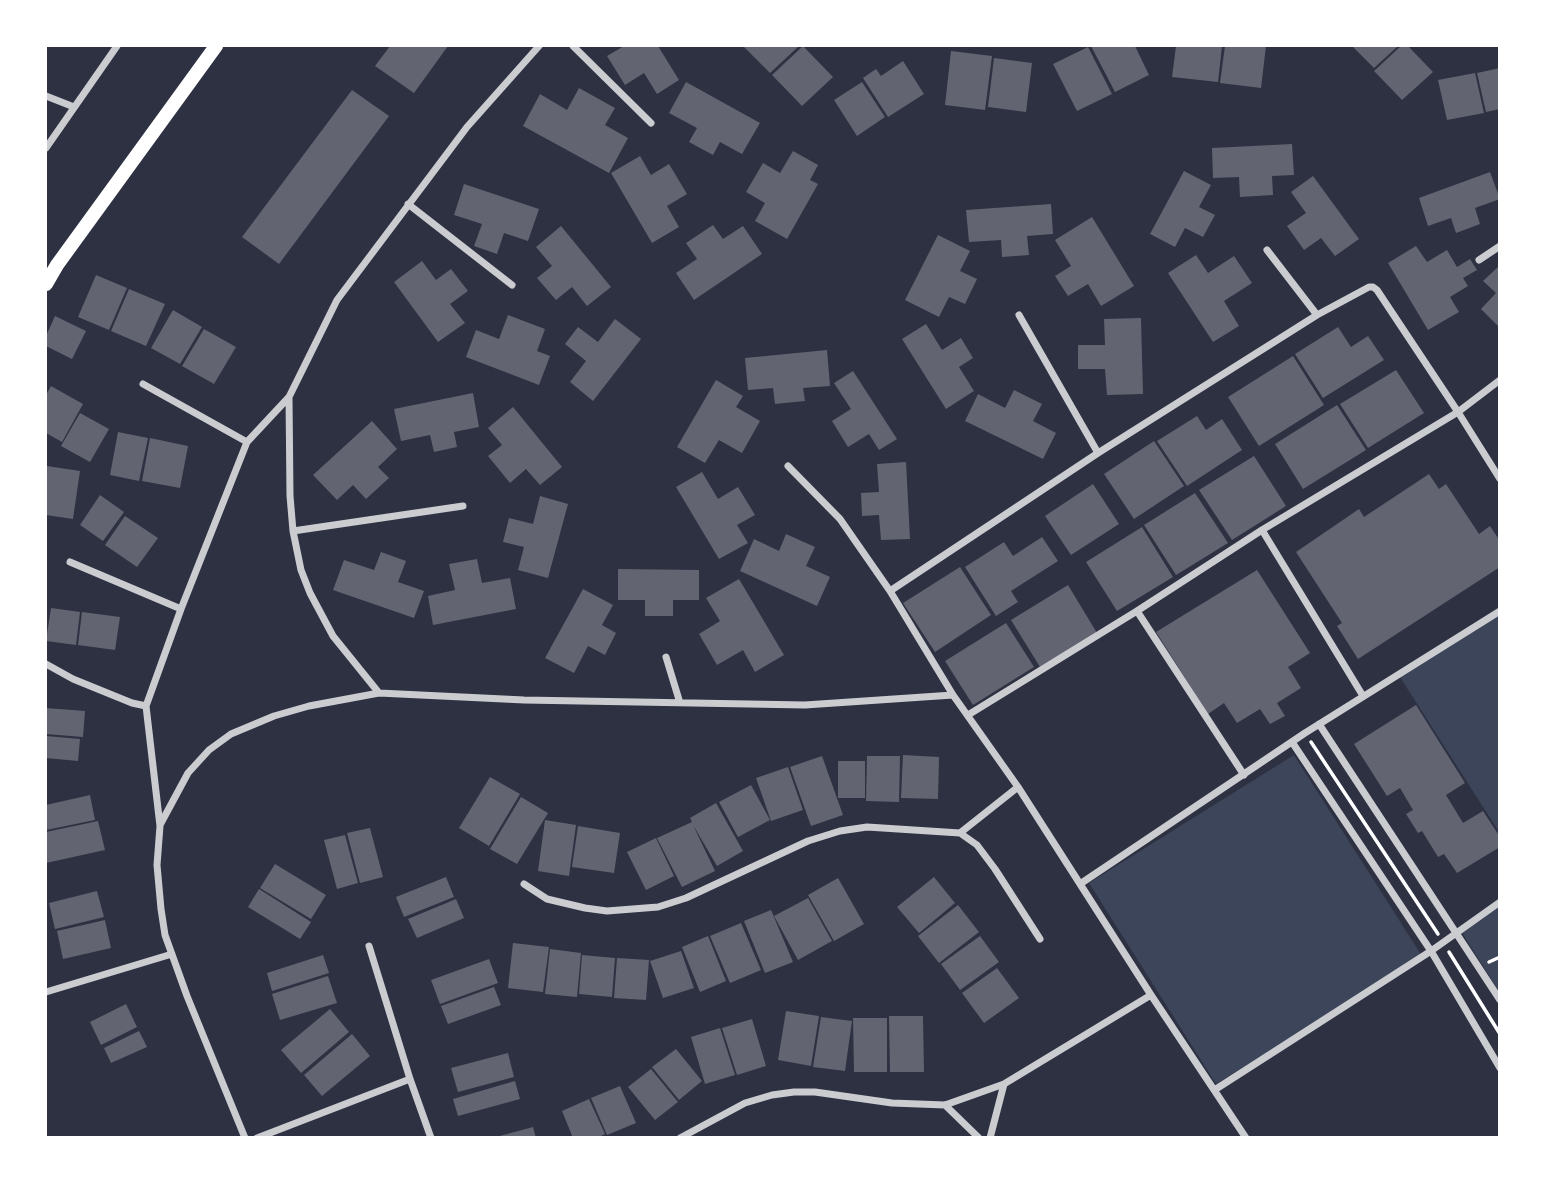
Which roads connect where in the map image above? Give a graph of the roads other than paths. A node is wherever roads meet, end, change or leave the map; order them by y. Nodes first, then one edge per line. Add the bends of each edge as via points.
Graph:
1 (117, 46) edge
2 (216, 46) edge
3 (539, 46) edge
4 (573, 46) edge
5 (46, 96) edge
6 (74, 107) junction
7 (651, 123) dead end
8 (46, 148) edge
9 (408, 204) junction
10 (1500, 246) edge
11 (1267, 250) dead end
12 (1479, 260) dead end
13 (46, 284) edge
14 (512, 285) dead end
15 (1019, 315) dead end
16 (1317, 315) junction
17 (1500, 380) edge
18 (143, 384) dead end
19 (289, 397) junction
20 (1458, 412) junction
21 (247, 442) junction
22 (1098, 453) junction
23 (788, 466) dead end
24 (1500, 479) edge
25 (463, 506) dead end
26 (1262, 530) junction
27 (293, 531) junction
28 (70, 562) dead end
29 (890, 591) junction
30 (181, 609) junction
31 (1137, 611) junction
32 (1500, 611) edge
33 (666, 657) dead end
34 (46, 664) edge
35 (379, 693) junction
36 (953, 695) junction
37 (1363, 696) junction
38 (680, 703) junction
39 (146, 706) junction
40 (968, 715) junction
41 (1319, 724) junction
42 (1292, 742) junction
43 (1244, 775) junction
44 (1018, 787) junction
45 (160, 826) junction
46 (960, 833) junction
47 (524, 884) dead end
48 (1080, 884) junction
49 (1500, 902) edge
50 (1457, 931) junction
51 (1040, 939) dead end
52 (369, 946) dead end
53 (1430, 951) junction
54 (172, 954) junction
55 (46, 992) edge
56 (1150, 995) junction
57 (1500, 1000) edge
58 (1500, 1068) edge
59 (410, 1079) junction
60 (1004, 1084) junction
61 (1216, 1089) junction
62 (945, 1105) junction
63 (245, 1138) edge
64 (257, 1138) edge
65 (431, 1138) edge
66 (680, 1138) edge
67 (979, 1138) edge
68 (990, 1138) edge
69 (1247, 1138) edge

1 - 6 street
2 - 13 main road
3 - 9 street via 467,127
4 - 7 street
5 - 6 street
6 - 8 street
9 - 14 street
9 - 19 street via 337,300
10 - 12 street
11 - 16 street
15 - 22 street
16 - 20 street via 1373,287
16 - 22 street
17 - 20 street
18 - 21 street
19 - 21 street
19 - 27 street
20 - 24 street
20 - 26 street
21 - 30 street
22 - 29 street
23 - 29 street via 840,519
25 - 27 street
26 - 31 street
26 - 37 street
27 - 35 street via 301,570 316,604 333,636
28 - 30 street
29 - 36 street
30 - 39 street
31 - 40 street
31 - 43 street
32 - 37 street
33 - 38 street
34 - 39 street via 73,680
35 - 38 street
35 - 45 street via 298,709 231,734 188,774
36 - 38 street via 805,705
36 - 40 street
37 - 41 street
39 - 45 street
40 - 44 street
41 - 42 street
41 - 50 street
42 - 43 street
42 - 53 street
43 - 48 street
44 - 46 street
44 - 48 street
45 - 54 street via 161,909
46 - 47 street via 867,827 840,831 771,857 686,898 633,910 607,911 547,899
46 - 51 street via 977,845
48 - 56 street
49 - 50 street
50 - 53 street
50 - 57 street
52 - 59 street
53 - 58 street
53 - 61 street
54 - 55 street
54 - 63 street
56 - 60 street
56 - 61 street
59 - 64 street
59 - 65 street
60 - 62 street
60 - 68 street
61 - 69 street
62 - 66 street via 794,1092 745,1103
62 - 67 street

